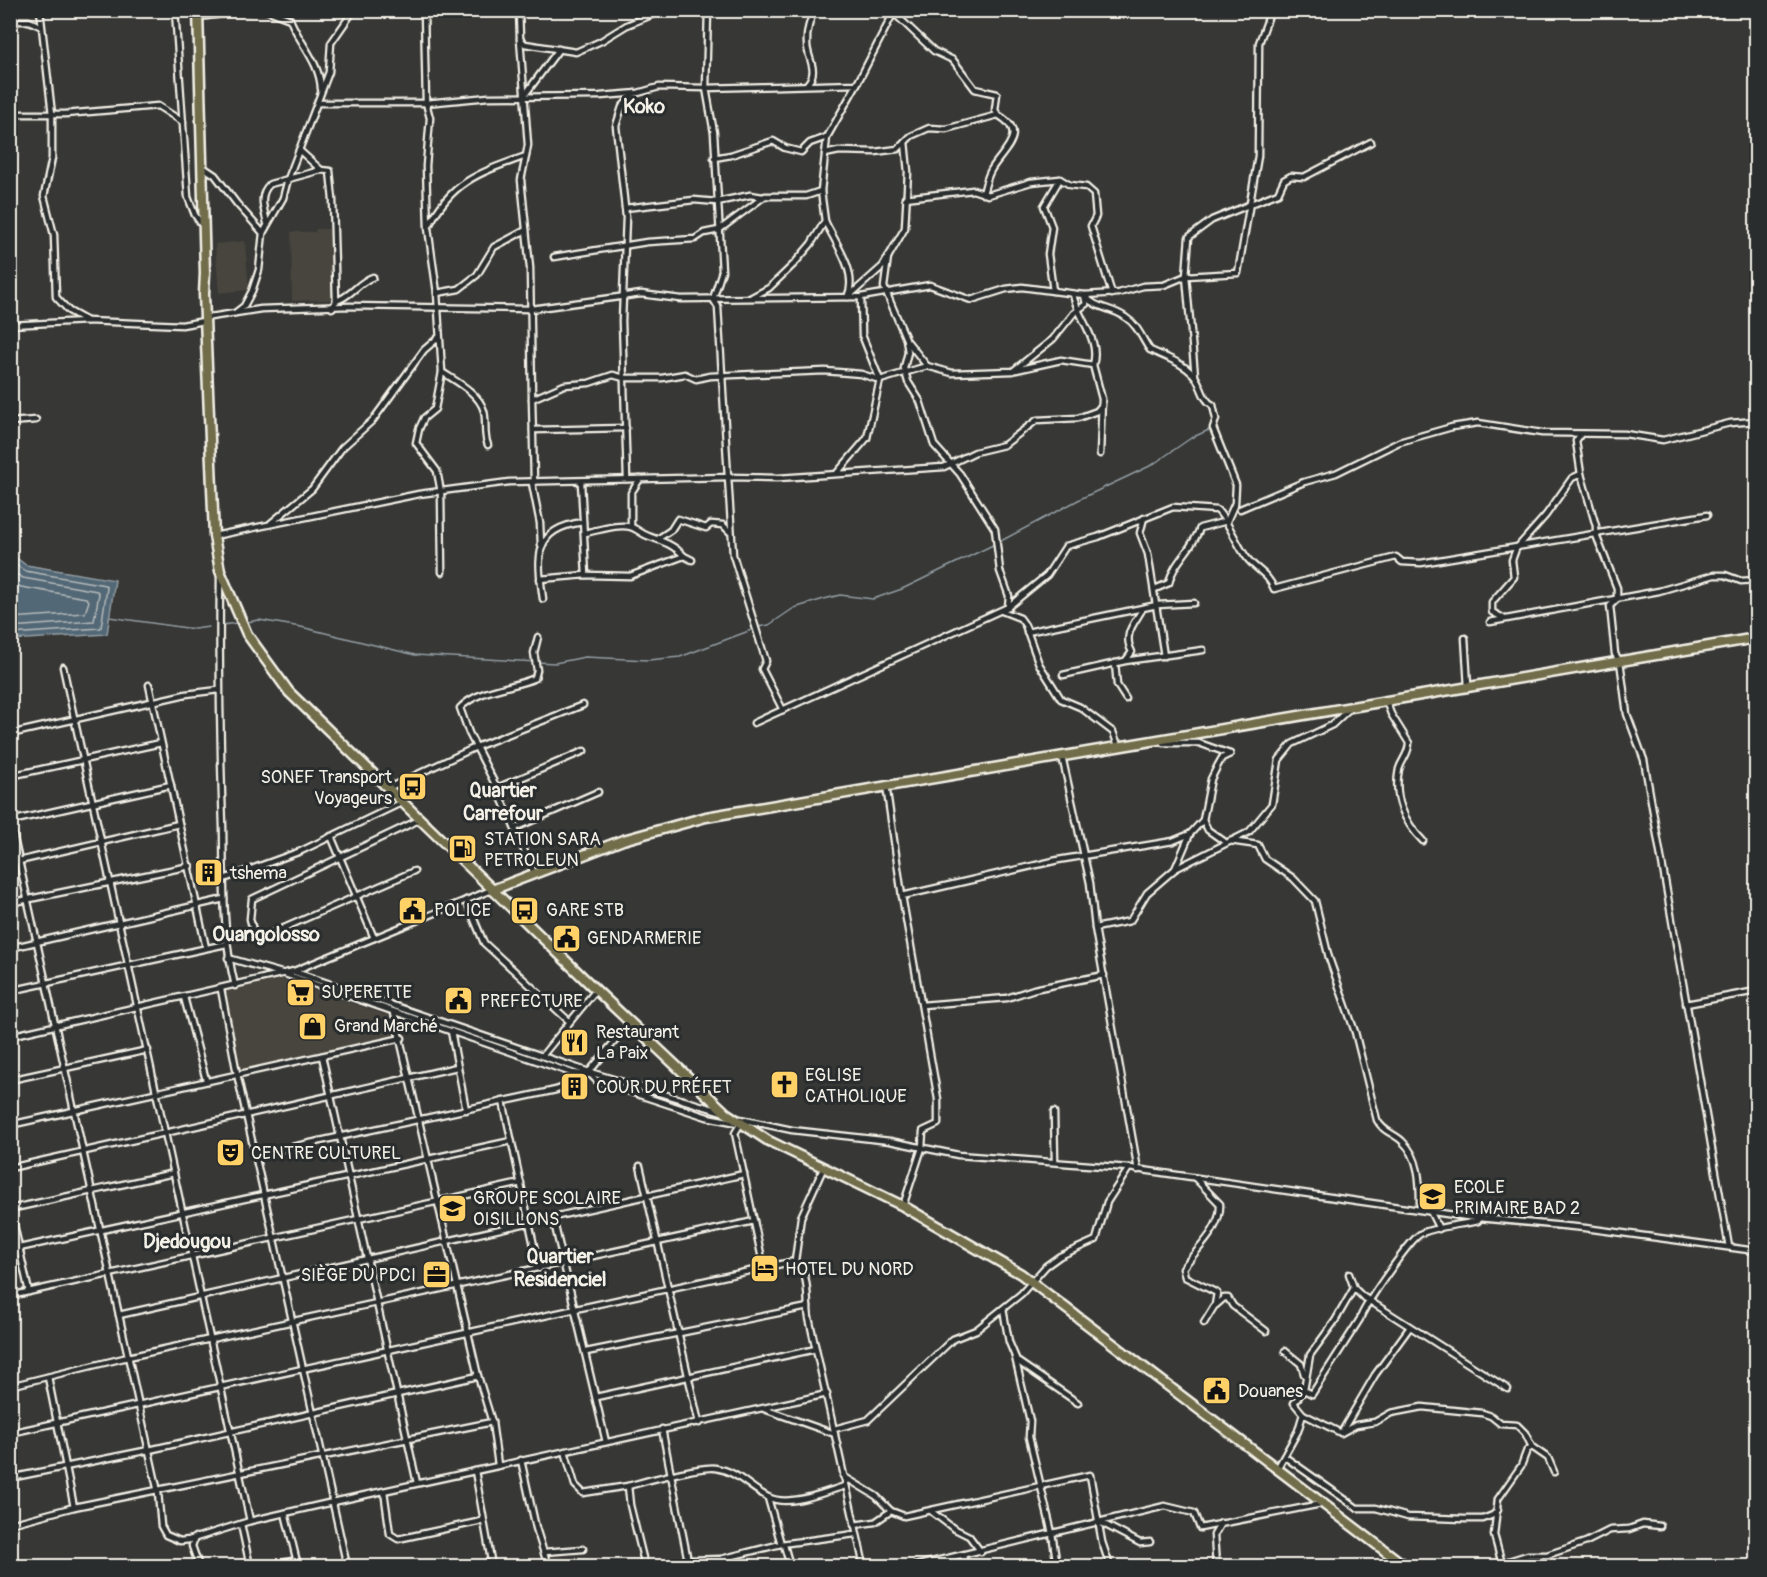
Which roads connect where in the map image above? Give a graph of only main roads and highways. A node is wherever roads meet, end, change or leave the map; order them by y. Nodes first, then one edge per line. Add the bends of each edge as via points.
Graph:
1 (198, 14) edge
2 (1756, 638) edge
3 (492, 890) junction
4 (1405, 1566) edge

1 - 3 highway via 204,319 214,536 220,571 248,634 289,692
2 - 3 highway via 683,822 623,840
3 - 4 highway via 741,1124 823,1169 903,1206 1033,1282

